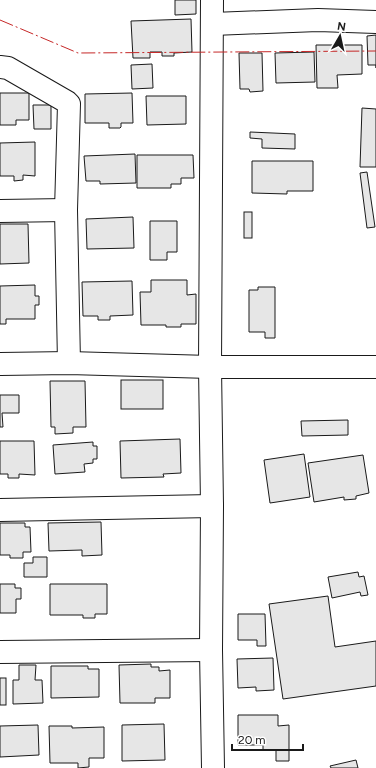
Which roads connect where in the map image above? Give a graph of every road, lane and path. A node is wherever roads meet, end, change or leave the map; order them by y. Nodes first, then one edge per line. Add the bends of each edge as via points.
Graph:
1 (212, 0) edge
2 (376, 22) edge
3 (213, 24) junction
4 (0, 67) edge
5 (66, 210) junction
6 (0, 211) edge
7 (69, 363) junction
8 (0, 364) edge
9 (210, 367) junction
10 (376, 372) edge
11 (212, 506) junction
12 (0, 510) edge
13 (211, 650) junction
14 (0, 652) edge
15 (213, 768) edge

1 - 3 street
2 - 3 street via 318,20
3 - 9 street
4 - 5 street via 8,68 69,104
5 - 6 street
5 - 7 street
7 - 8 street
7 - 9 street
9 - 10 street
9 - 11 street
11 - 12 street
11 - 13 street
13 - 14 street
13 - 15 street

